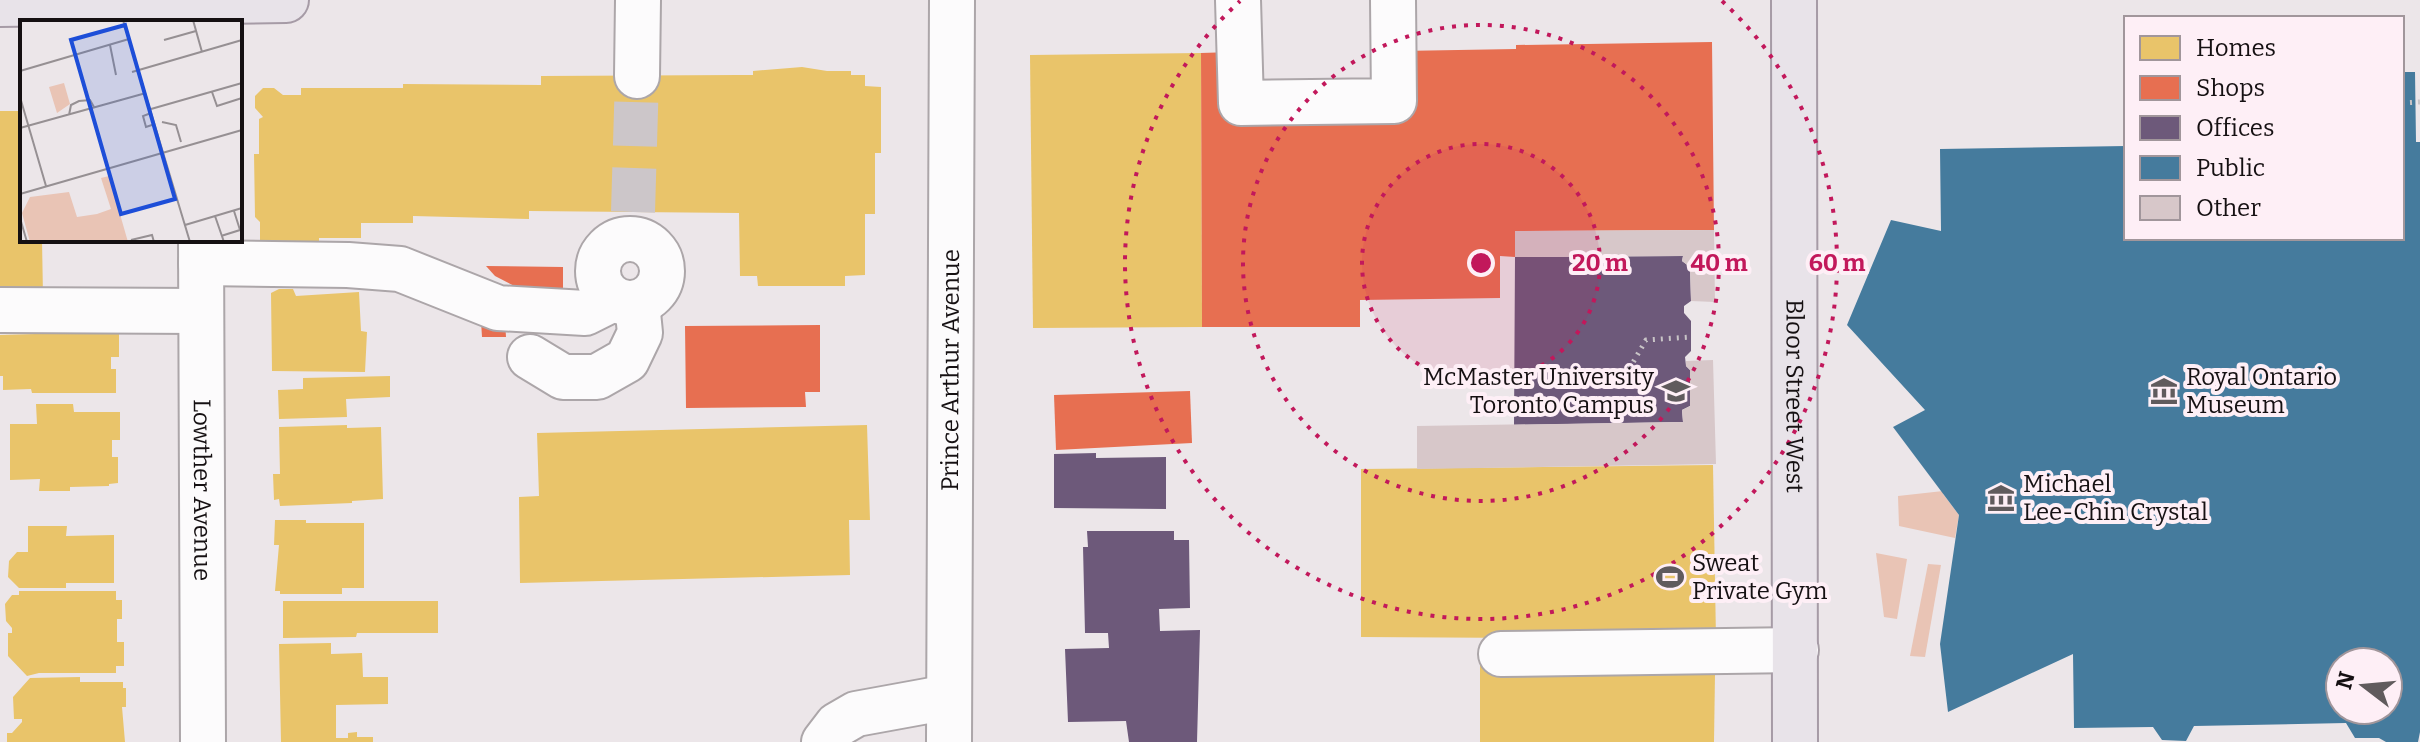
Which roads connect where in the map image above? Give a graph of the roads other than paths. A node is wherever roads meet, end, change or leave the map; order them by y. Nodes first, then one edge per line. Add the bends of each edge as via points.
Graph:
1 (286, 0) edge
2 (638, 0) edge
3 (952, 0) edge
4 (1238, 0) edge
5 (1393, 0) edge
6 (1794, 0) edge
7 (0, 4) edge
8 (203, 12) edge
9 (637, 76) tunnel mouth
10 (631, 225) tunnel mouth
11 (201, 252) edge
12 (625, 301) junction
13 (1, 310) edge
14 (200, 311) junction
15 (530, 357) dead end
16 (1796, 650) junction
17 (1501, 654) dead end
18 (949, 697) junction
19 (203, 742) edge
20 (824, 742) edge
21 (949, 742) edge
22 (1795, 742) edge

1 - 8 main road
2 - 9 street
3 - 18 street, Prince Arthur Avenue
4 - 5 street via 1241,103 1394,101
6 - 16 main road, Bloor Street West
7 - 8 main road
10 - 12 street via 610,245 597,274 600,284
11 - 12 street via 400,269 498,308 585,313
11 - 14 street, Lowther Avenue
12 - 15 street via 640,333 627,360 597,377 563,377
13 - 14 street
14 - 19 street, Lowther Avenue
16 - 17 street
16 - 22 main road, Bloor Street West
18 - 20 street via 856,714 837,725
18 - 21 street, Prince Arthur Avenue

